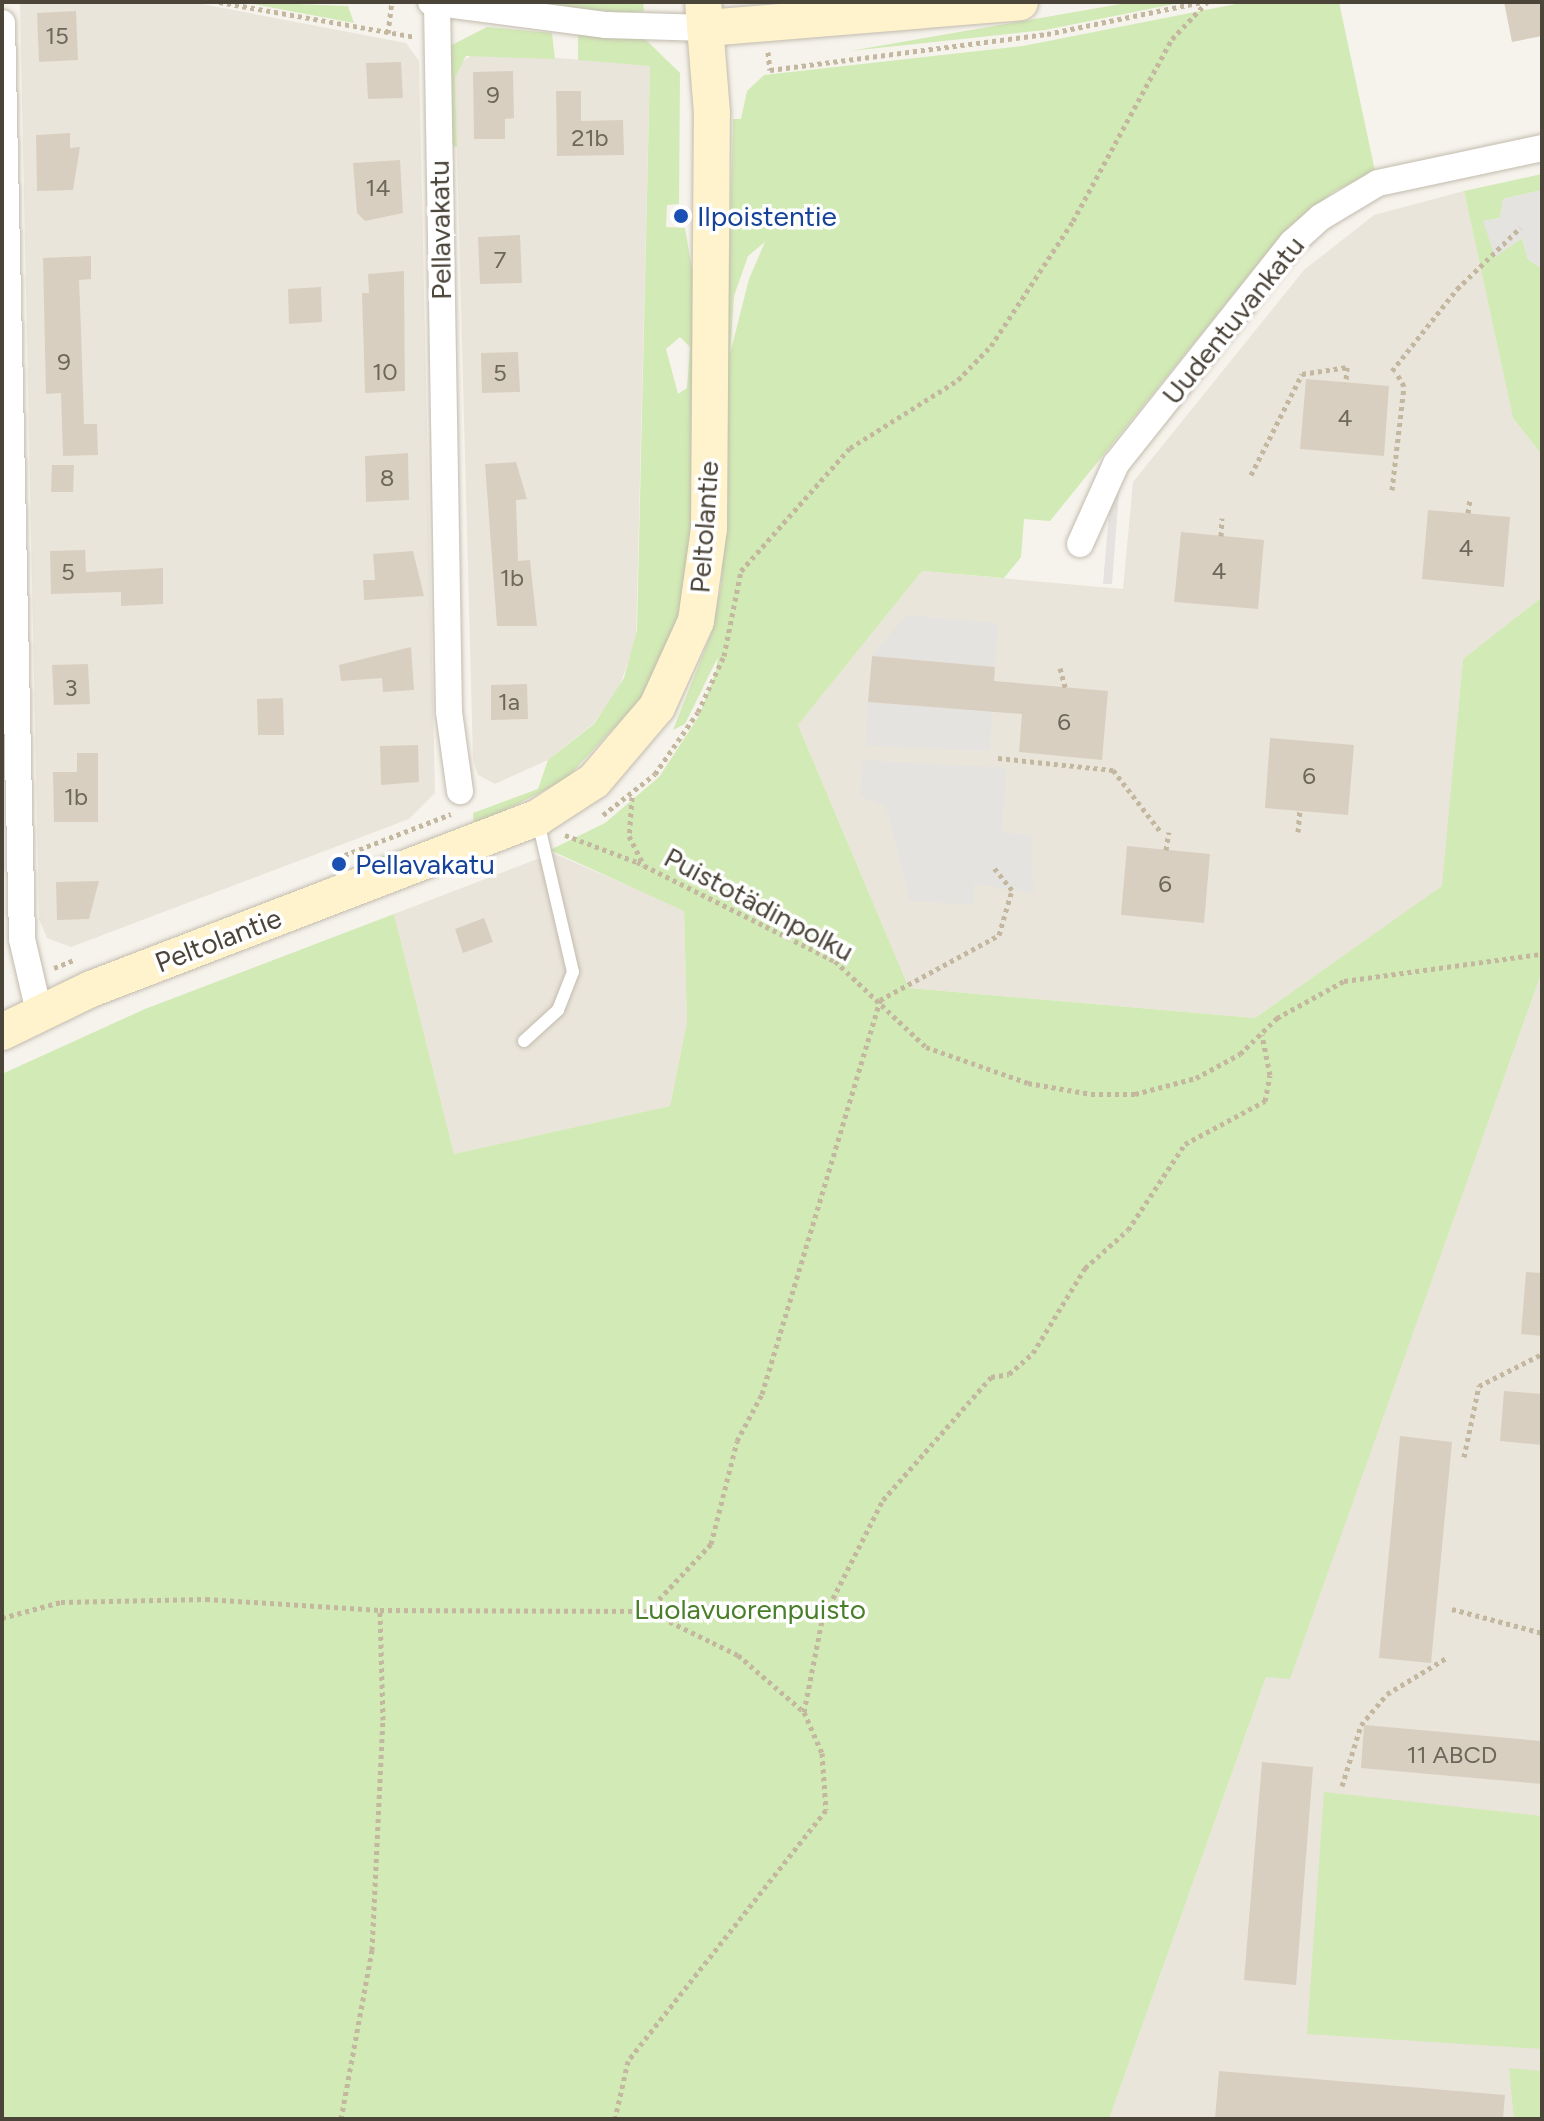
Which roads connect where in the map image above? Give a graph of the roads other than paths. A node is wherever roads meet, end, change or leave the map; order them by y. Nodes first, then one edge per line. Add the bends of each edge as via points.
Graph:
1 (1020, 2) edge
2 (434, 3) edge
3 (705, 15) edge
4 (2, 23) edge
5 (1542, 148) edge
6 (1080, 544) dead end
7 (460, 791) dead end
8 (550, 826) junction
9 (39, 1012) junction
10 (2, 1032) edge
11 (524, 1041) dead end

1 - 3 street via 928,15
2 - 3 street via 606,25
2 - 7 street, Pellavakatu via 449,712
3 - 8 street, Peltolantie via 709,529 696,621 657,707 615,760
4 - 9 street via 22,939
5 - 6 street, Uudentuvankatu via 1378,183 1321,217 1292,243 1116,464
8 - 9 street, Peltolantie
8 - 11 lane via 573,972 558,1010
9 - 10 street, Peltolantie

